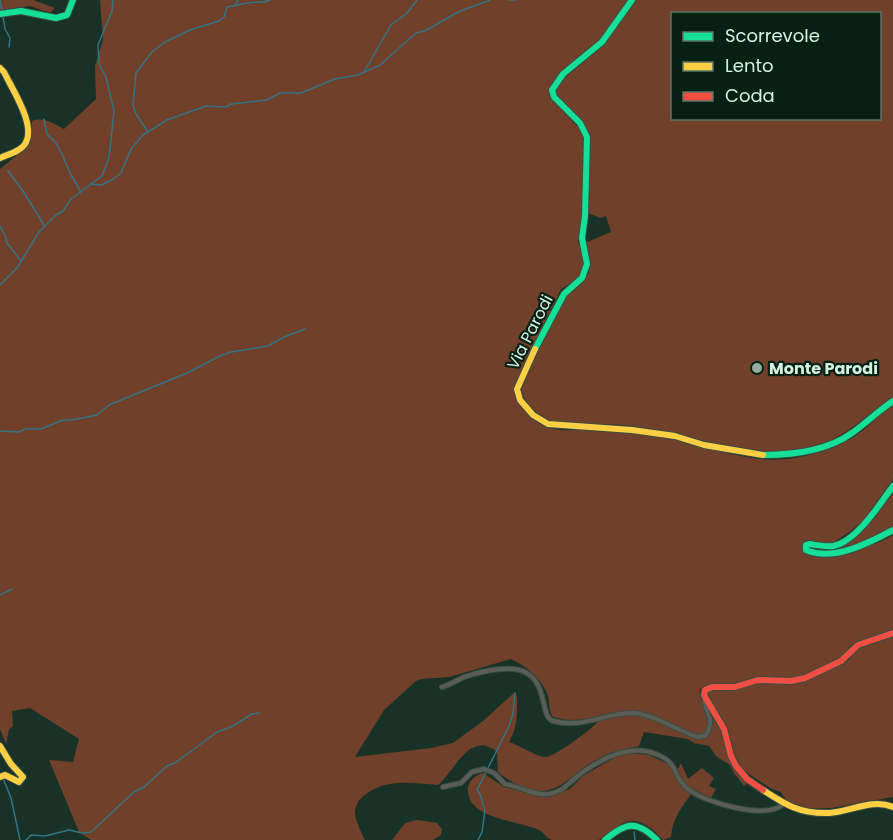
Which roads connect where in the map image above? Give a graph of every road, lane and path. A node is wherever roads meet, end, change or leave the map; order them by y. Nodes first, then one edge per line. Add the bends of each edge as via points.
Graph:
1 (73, 0) edge
2 (632, 0) edge
3 (0, 14) edge
4 (0, 68) edge
5 (0, 158) edge
6 (893, 400) edge
7 (893, 486) edge
8 (893, 530) edge
9 (893, 633) edge
10 (442, 687) dead end
11 (704, 698) junction
12 (0, 746) edge
13 (2, 776) edge
14 (443, 787) dead end
15 (784, 803) junction
16 (893, 807) edge
17 (605, 840) edge
18 (657, 840) edge

1 - 3 street via 67,15 60,18 21,11
2 - 6 street, Via Parodi via 602,42 563,74 552,90 587,136 582,238 587,264 582,278 564,294 522,375 517,389 520,400 533,415 555,426 632,430 675,436 736,452 775,456 834,443 852,434
4 - 5 street via 23,110 27,135 22,147
7 - 8 street via 851,535 836,545 809,544 806,550 828,554
9 - 11 street via 862,643 841,661 805,678 707,688
10 - 11 street via 487,671 525,672 535,679 551,720 578,723 636,713 698,737 706,735 710,726 711,716
11 - 15 street via 723,726 731,756 743,775
12 - 13 street via 23,779 18,782
14 - 15 street via 461,783 472,772 484,769 494,772 505,784 548,794 567,787 582,772 617,753 636,750 670,761 682,783 709,800 760,812
15 - 16 street via 800,811 830,813 884,803
17 - 18 street via 624,825 632,824 644,828

